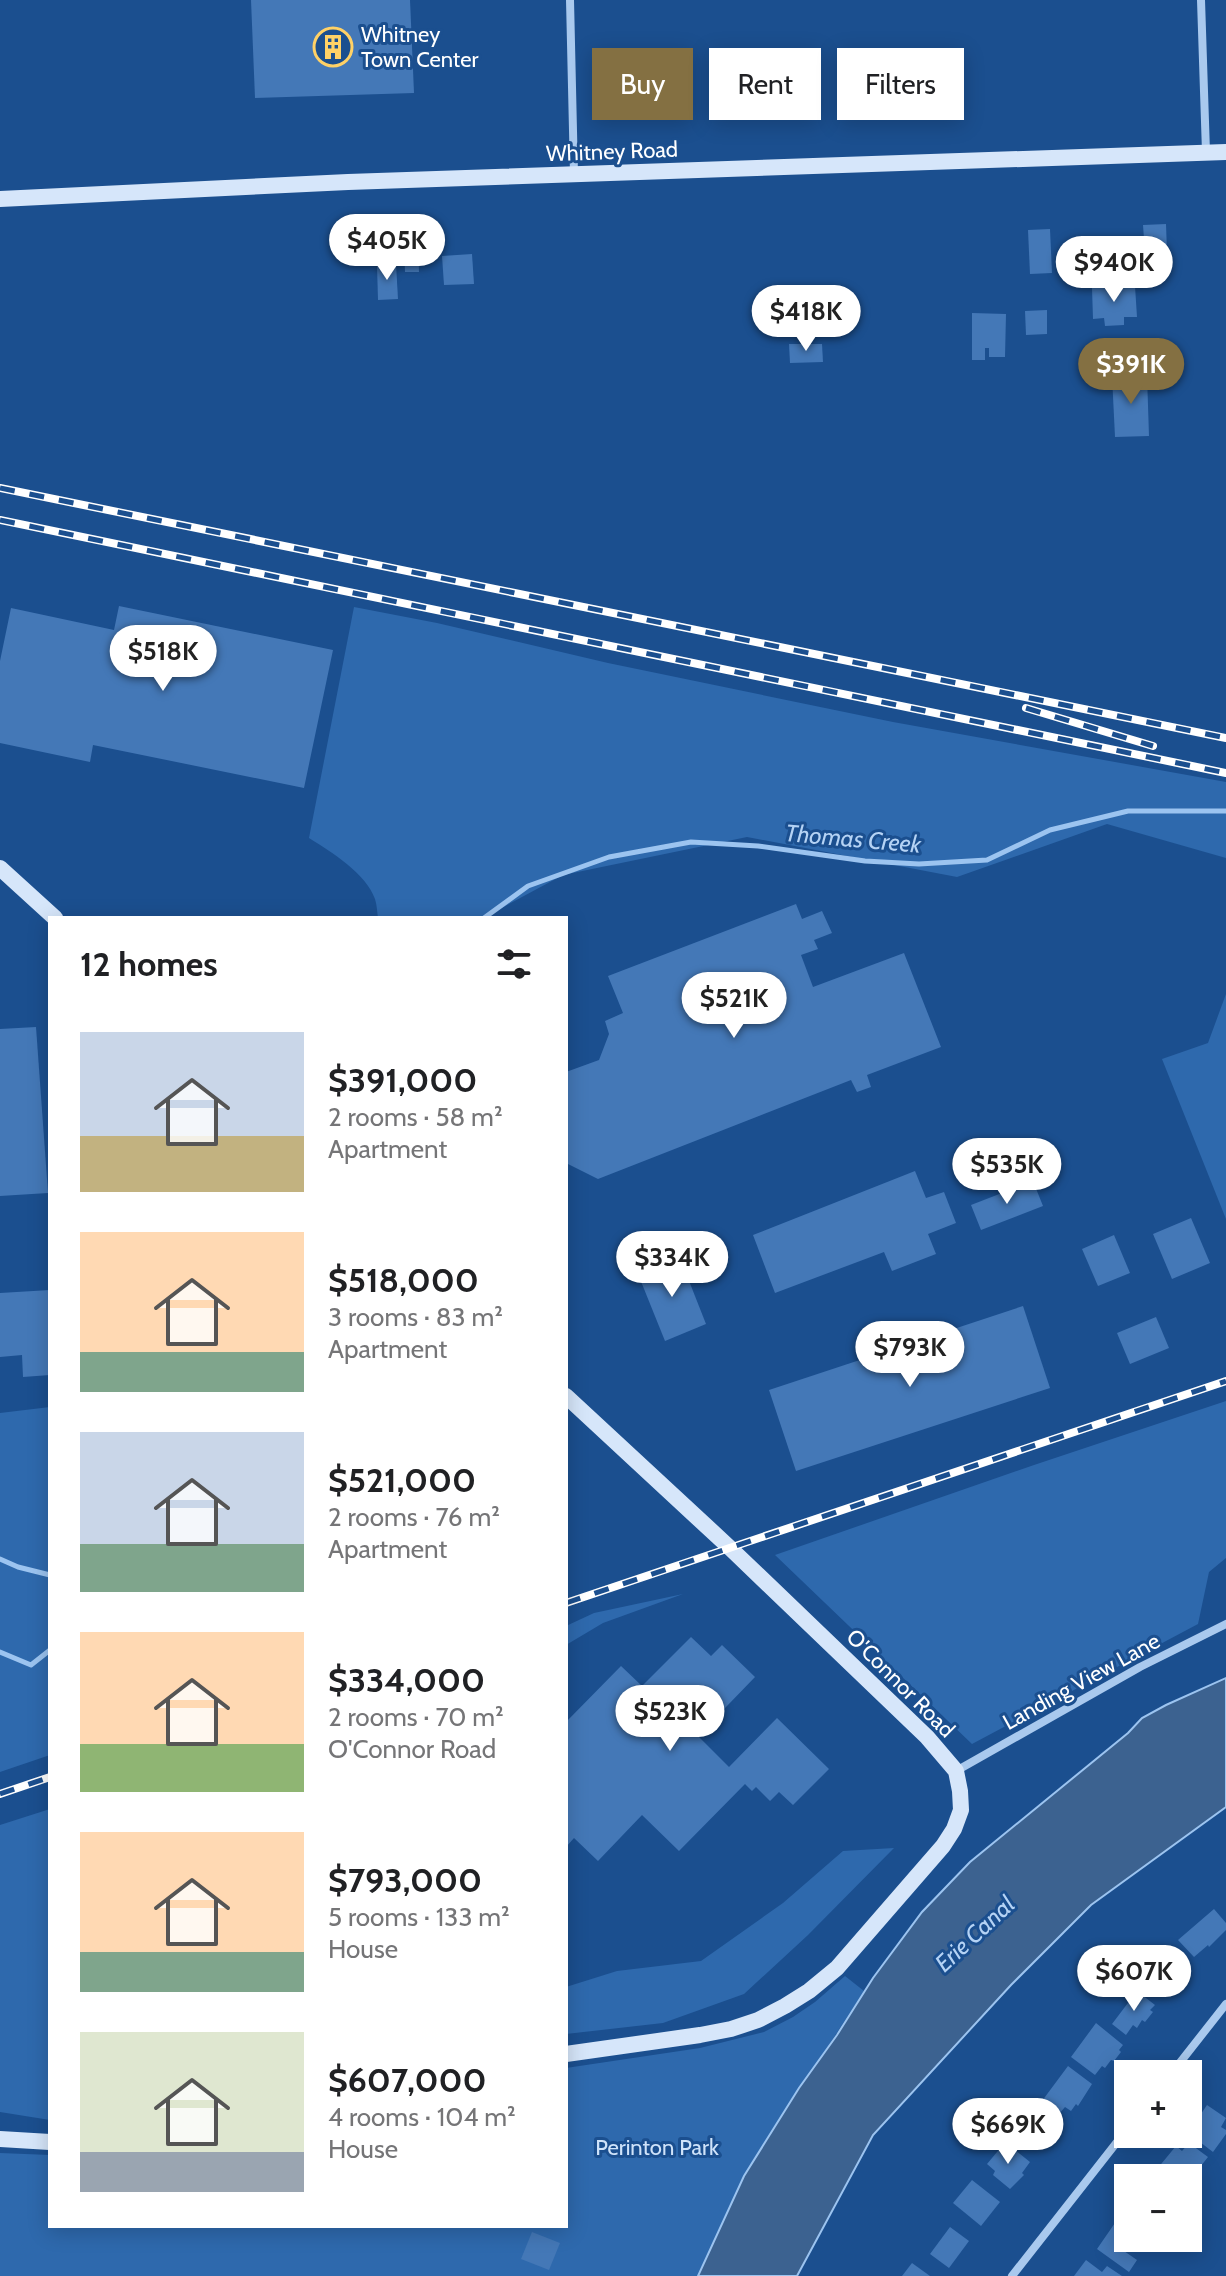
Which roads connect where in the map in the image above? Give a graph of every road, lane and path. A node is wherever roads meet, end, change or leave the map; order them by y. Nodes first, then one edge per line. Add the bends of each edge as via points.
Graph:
1 (570, 0) edge
2 (1201, 0) edge
3 (1206, 152) junction
4 (1226, 152) edge
5 (574, 174) junction
6 (0, 199) edge
7 (0, 868) edge
8 (53, 916) edge
9 (568, 1398) edge
10 (1226, 1624) edge
11 (956, 1771) junction
12 (1226, 2004) edge
13 (568, 2054) edge
14 (1182, 2060) edge
15 (0, 2139) edge
16 (48, 2142) edge
17 (1114, 2146) edge
18 (1012, 2276) edge

1 - 5 street
2 - 3 street
3 - 4 main road, Whitney Road
3 - 5 main road, Whitney Road
5 - 6 main road, Whitney Road
7 - 8 main road
9 - 11 main road, O'Connor Road via 927,1737
10 - 11 street, Landing View Lane
11 - 13 main road, O'Connor Road via 961,1810 943,1846 837,1968 809,1991 731,2029
12 - 14 street
15 - 16 main road
17 - 18 street

